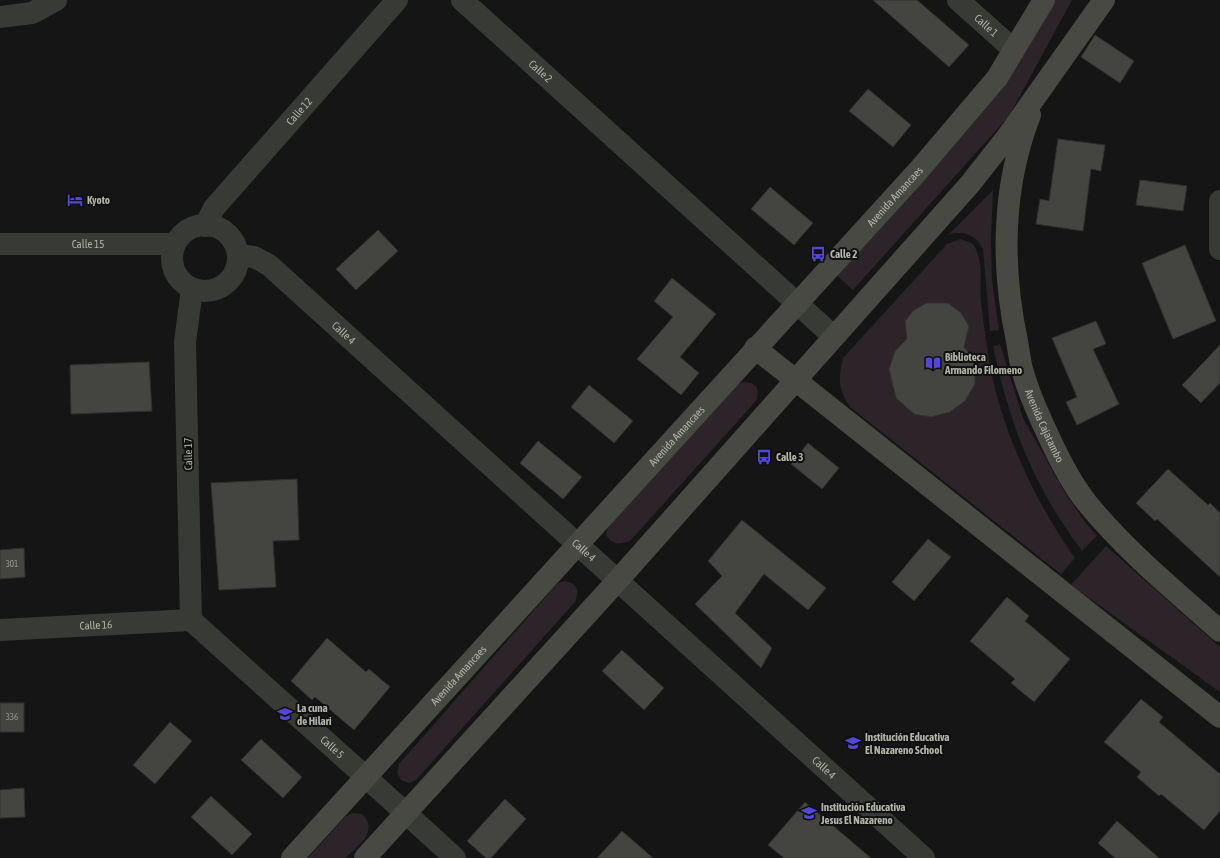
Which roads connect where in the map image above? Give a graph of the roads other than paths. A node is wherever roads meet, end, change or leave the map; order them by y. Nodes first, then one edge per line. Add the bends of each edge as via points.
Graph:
1 (56, 0) edge
2 (397, 0) edge
3 (462, 0) edge
4 (958, 0) edge
5 (1044, 0) edge
6 (1104, 0) edge
7 (0, 17) edge
8 (1014, 50) junction
9 (1040, 91) junction
10 (1220, 201) edge
11 (205, 226) junction
12 (0, 244) edge
13 (175, 244) junction
14 (1220, 249) edge
15 (238, 255) junction
16 (192, 289) junction
17 (797, 302) junction
18 (833, 336) junction
19 (756, 348) junction
20 (796, 381) junction
21 (578, 544) junction
22 (618, 580) junction
23 (191, 620) junction
24 (0, 630) edge
25 (1220, 631) edge
26 (1220, 716) edge
27 (367, 776) junction
28 (406, 813) junction
29 (292, 858) edge
30 (365, 858) edge
31 (455, 858) edge
32 (924, 858) edge

1 - 7 street via 32,13
2 - 11 street, Calle 12 via 214,208
3 - 17 street, Calle 2
4 - 8 street, Calle 1
5 - 8 street, Avenida Amancaes
6 - 9 street
8 - 17 street, Avenida Amancaes via 987,90 918,170
9 - 18 street via 970,184
9 - 25 street, Avenida Cajatambo via 1024,131 1014,171 1007,217 1006,271 1024,376 1060,461 1086,502 1112,533 1148,568
10 - 14 street
11 - 13 street via 188,230
11 - 15 street via 228,235 235,244
12 - 13 street, Calle 15
13 - 16 street via 172,254 174,270 183,283
15 - 16 street via 237,267 224,285 214,290
15 - 21 street, Calle 4 via 254,258 269,265
16 - 23 street, Calle 17 via 185,342
17 - 18 street, Calle 2
17 - 19 street, Avenida Amancaes
18 - 20 street
19 - 20 street
19 - 21 street, Avenida Amancaes
20 - 22 street
20 - 26 street
21 - 22 street, Calle 4
21 - 27 street, Avenida Amancaes
22 - 28 street
22 - 32 street, Calle 4
23 - 24 street, Calle 16
23 - 27 street, Calle 5 via 340,755
27 - 28 street, Calle 5
27 - 29 street, Avenida Amancaes
28 - 30 street
28 - 31 street, Calle 5

